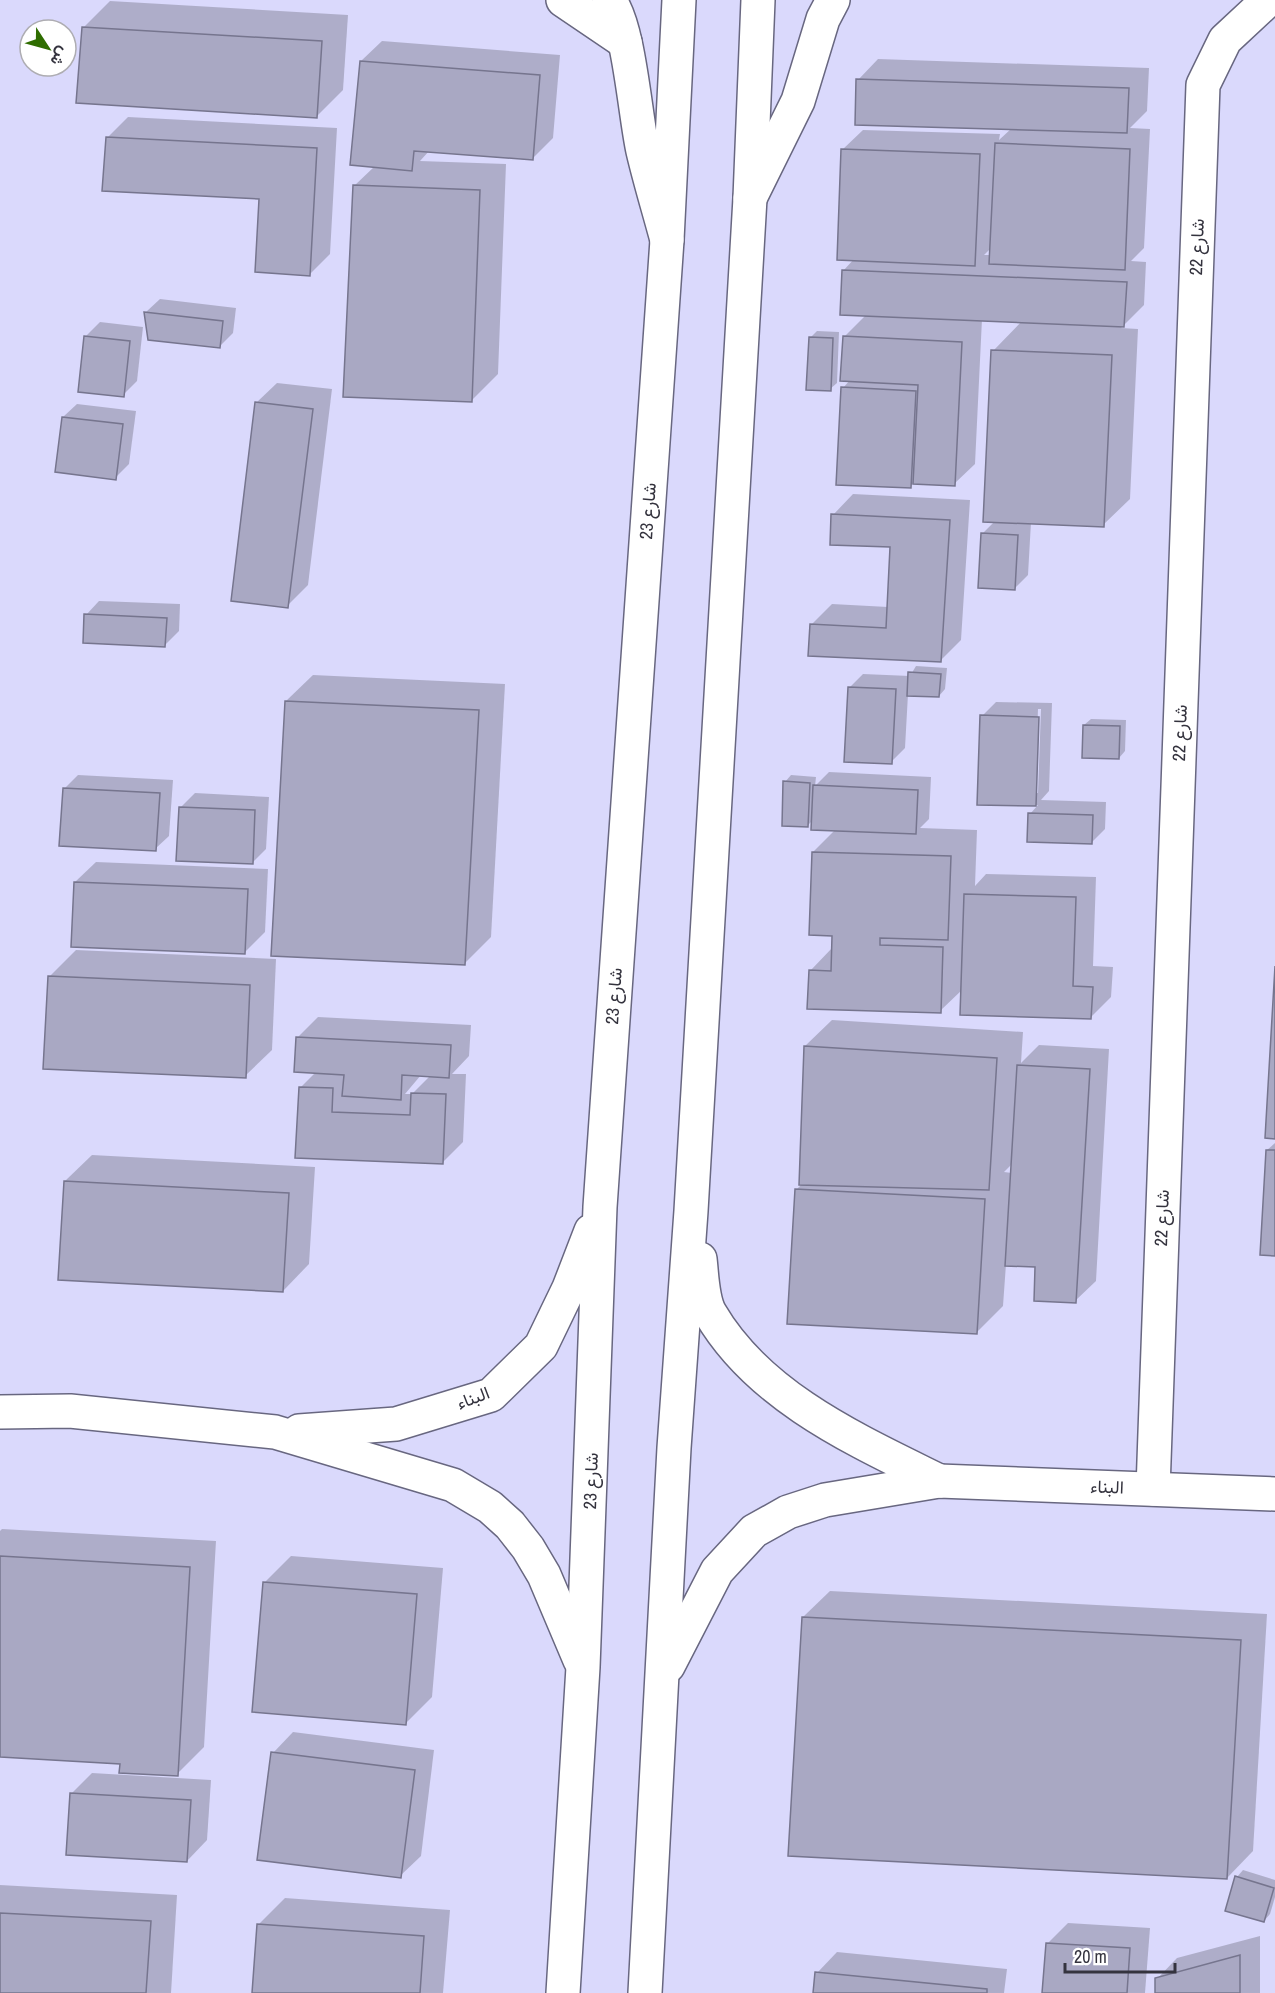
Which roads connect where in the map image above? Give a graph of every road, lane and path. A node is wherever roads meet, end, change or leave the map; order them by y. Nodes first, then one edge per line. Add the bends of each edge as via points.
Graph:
1 (563, 0) edge
2 (609, 0) edge
3 (679, 0) edge
4 (758, 0) edge
5 (833, 0) edge
6 (1268, 0) edge
7 (626, 42) junction
8 (750, 198) junction
9 (667, 240) junction
10 (600, 1207) junction
11 (691, 1211) junction
12 (0, 1412) edge
13 (275, 1432) junction
14 (939, 1481) junction
15 (1153, 1489) junction
16 (1275, 1494) edge
17 (583, 1667) junction
18 (664, 1675) junction
19 (563, 1993) edge
20 (645, 1993) edge

1 - 7 street
2 - 7 street
3 - 9 street, شارع 23
4 - 8 street
5 - 8 street via 823,19 798,101
6 - 15 street, شارع 22 via 1225,40 1203,85
7 - 9 street via 643,152
8 - 11 street
9 - 10 street, شارع 23
10 - 13 street, البناء via 569,1288 541,1346 491,1395 396,1424
10 - 17 street, شارع 23
11 - 14 street, البناء via 709,1311 741,1353 773,1385 815,1416
11 - 18 street via 674,1448
12 - 13 street, البناء via 70,1411
13 - 17 street, البناء via 453,1485 490,1507 510,1525 544,1575
14 - 15 street, البناء
14 - 18 street, البناء via 825,1500 788,1512 754,1531 717,1571
15 - 16 street, البناء
17 - 19 street, شارع 23
18 - 20 street

